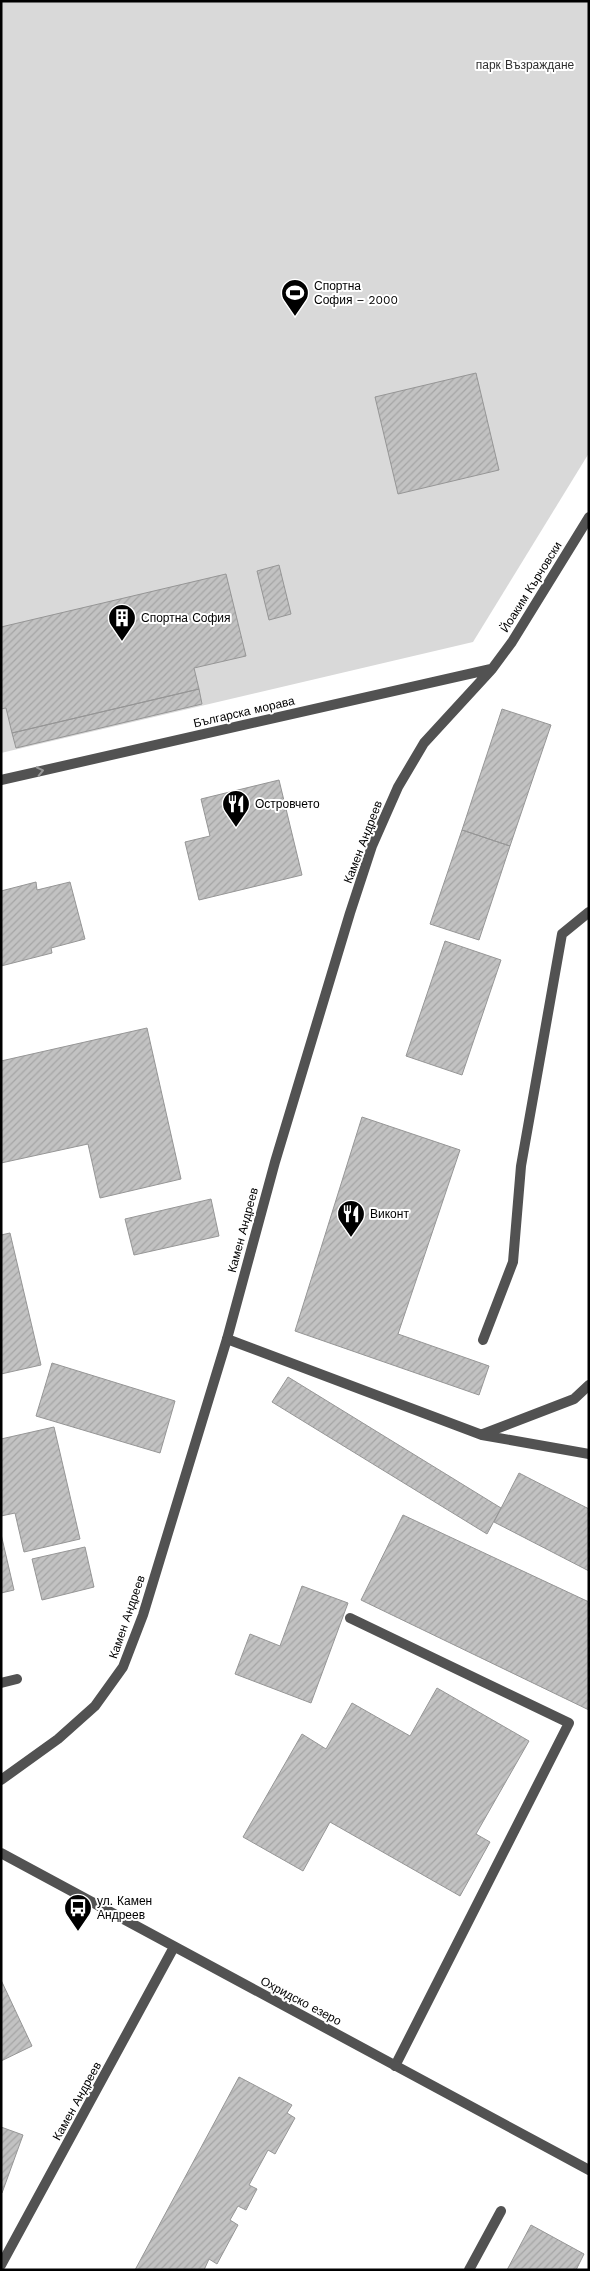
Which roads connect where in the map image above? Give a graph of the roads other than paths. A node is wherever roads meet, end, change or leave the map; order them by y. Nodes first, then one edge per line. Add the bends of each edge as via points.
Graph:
1 (589, 517) edge
2 (492, 668) junction
3 (1, 780) edge
4 (589, 912) edge
5 (227, 1339) junction
6 (483, 1340) dead end
7 (589, 1385) edge
8 (482, 1435) junction
9 (589, 1454) edge
10 (350, 1618) dead end
11 (17, 1679) dead end
12 (1, 1683) edge
13 (1, 1780) edge
14 (1, 1853) edge
15 (174, 1947) junction
16 (395, 2066) junction
17 (589, 2170) edge
18 (500, 2211) dead end
19 (1, 2266) edge
20 (468, 2270) edge

1 - 2 street, Йоаким Кърчовски via 532,612
3 -> 2 street, Българска морава
2 - 5 street, Камен Андреев via 424,743 398,787 372,846 275,1162
4 - 6 street via 562,934 521,1166 513,1262
5 - 8 street
5 - 13 street, Камен Андреев via 143,1615 123,1667 95,1706 58,1739
7 - 8 street via 574,1399
8 - 9 street
10 - 16 street via 569,1723
11 - 12 street
14 - 15 street, Охридско езеро
15 - 16 street, Охридско езеро
15 - 19 street, Камен Андреев
16 - 17 street, Охридско езеро
18 - 20 street

